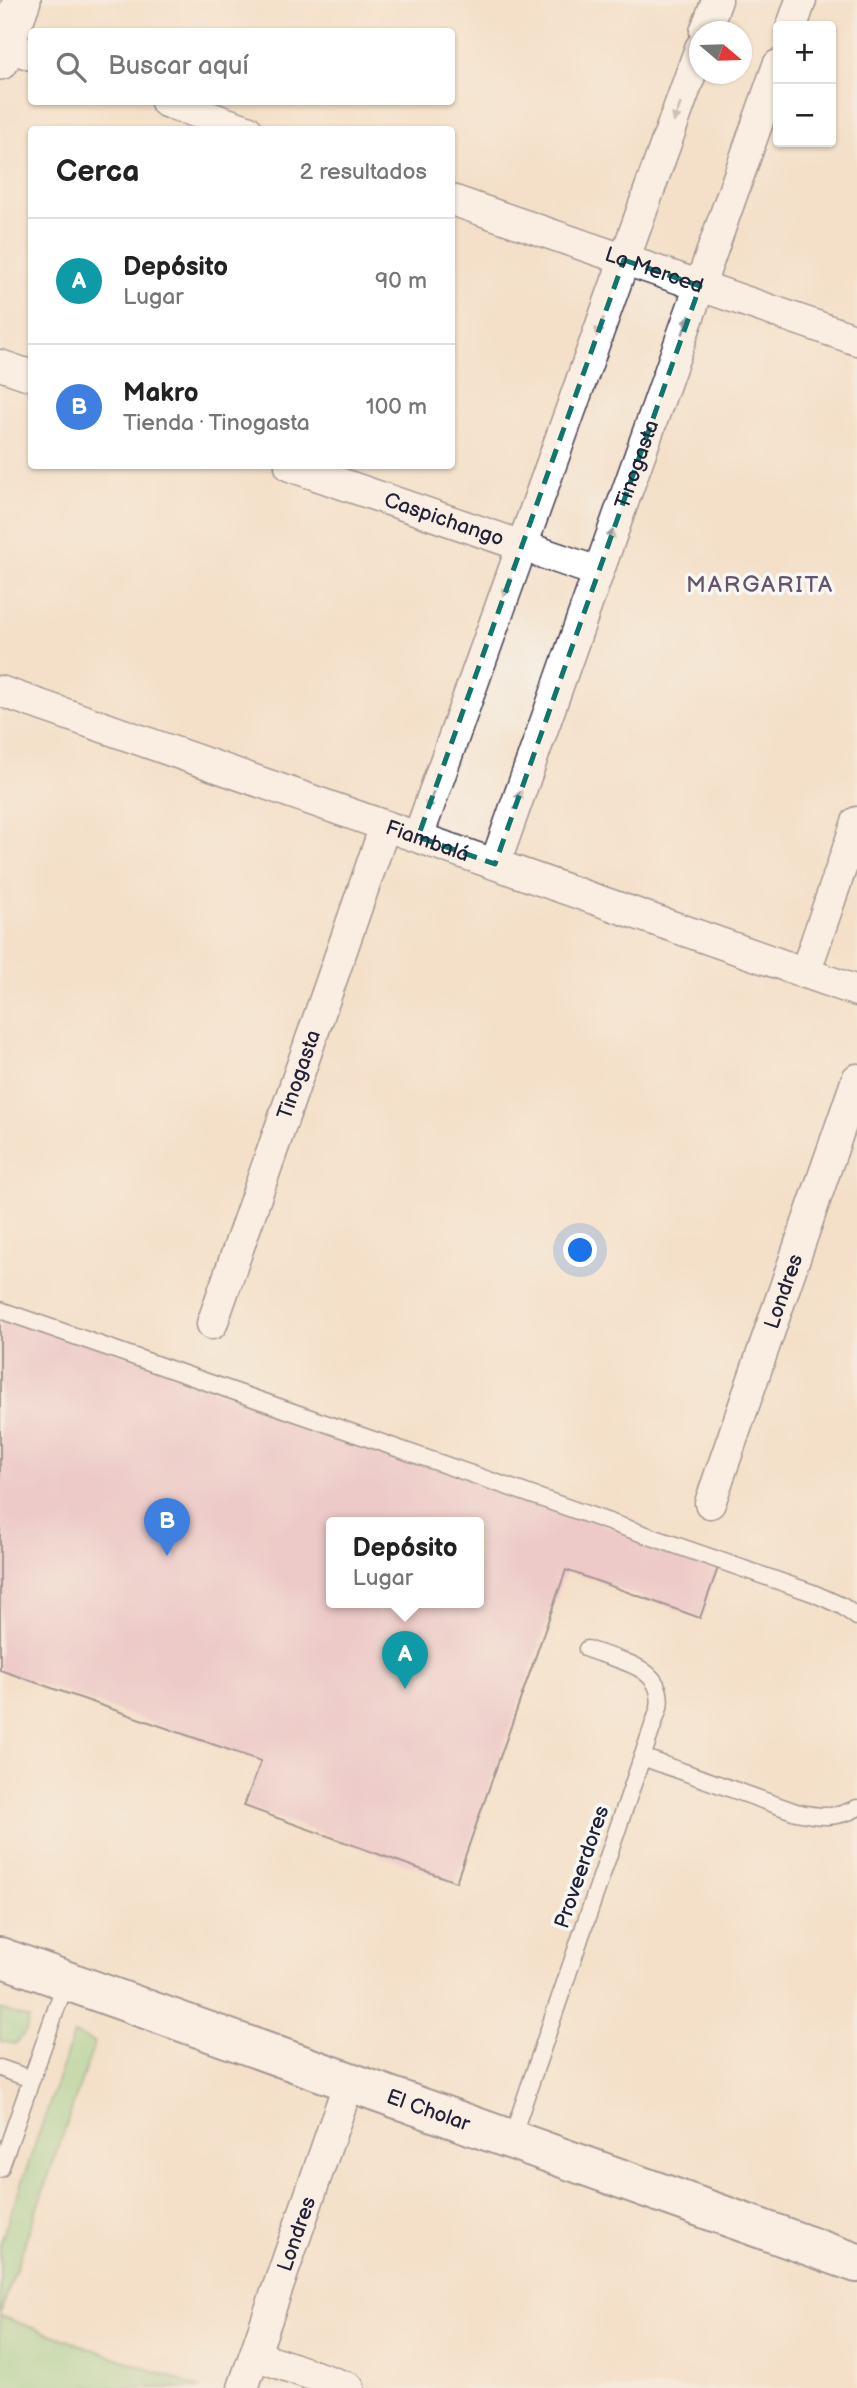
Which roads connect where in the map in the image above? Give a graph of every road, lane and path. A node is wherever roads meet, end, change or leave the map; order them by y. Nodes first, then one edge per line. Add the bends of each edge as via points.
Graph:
1 (22, 0) edge
2 (717, 0) edge
3 (801, 0) edge
4 (709, 21) edge
5 (794, 21) edge
6 (12, 54) edge
7 (689, 76) edge
8 (773, 79) edge
9 (175, 105) edge
10 (235, 126) edge
11 (455, 201) edge
12 (624, 260) junction
13 (700, 286) junction
14 (857, 340) edge
15 (0, 365) edge
16 (28, 375) edge
17 (299, 469) edge
18 (522, 546) junction
19 (598, 572) junction
20 (0, 691) edge
21 (857, 821) edge
22 (385, 826) junction
23 (418, 837) junction
24 (495, 864) junction
25 (805, 973) junction
26 (857, 990) edge
27 (857, 1079) edge
28 (0, 1310) edge
29 (212, 1324) dead end
30 (710, 1503) dead end
31 (857, 1617) edge
32 (587, 1649) dead end
33 (642, 1758) junction
34 (857, 1808) edge
35 (0, 1957) edge
36 (66, 1981) junction
37 (0, 2068) edge
38 (31, 2079) junction
39 (349, 2082) junction
40 (511, 2140) junction
41 (0, 2169) edge
42 (857, 2263) edge
43 (255, 2355) junction
44 (243, 2388) edge
45 (349, 2388) edge

1 - 6 street
2 - 4 street
3 - 5 street
7 -> 12 street
8 - 13 street, Tinogasta
9 - 10 street
11 - 12 street, La Merced
12 - 13 street, La Merced
12 -> 18 street
13 - 14 street, La Merced
19 -> 13 street, Tinogasta
15 - 16 street
17 - 18 street, Caspichango
18 - 19 street, Caspichango
18 -> 23 street
24 -> 19 street, Tinogasta
20 - 22 street, Fiambalá
21 - 25 street
22 - 23 street, Fiambalá
22 - 29 street, Tinogasta
23 - 24 street, Fiambalá
24 - 25 street, Fiambalá
25 - 26 street, Fiambalá
27 - 30 street, Londres
28 - 31 lane via 813,1593
32 - 33 lane, Proveerdores via 636,1667 657,1683 659,1708
33 - 34 lane via 796,1812 819,1817 844,1815
33 - 40 lane, Proveerdores
35 - 36 main road, El Cholar
36 - 38 lane
36 - 39 main road, El Cholar
37 - 38 lane
38 - 41 lane
39 - 40 main road, El Cholar
39 - 43 street, Londres
40 - 42 main road, El Cholar
43 - 44 street, Londres
43 - 45 street

